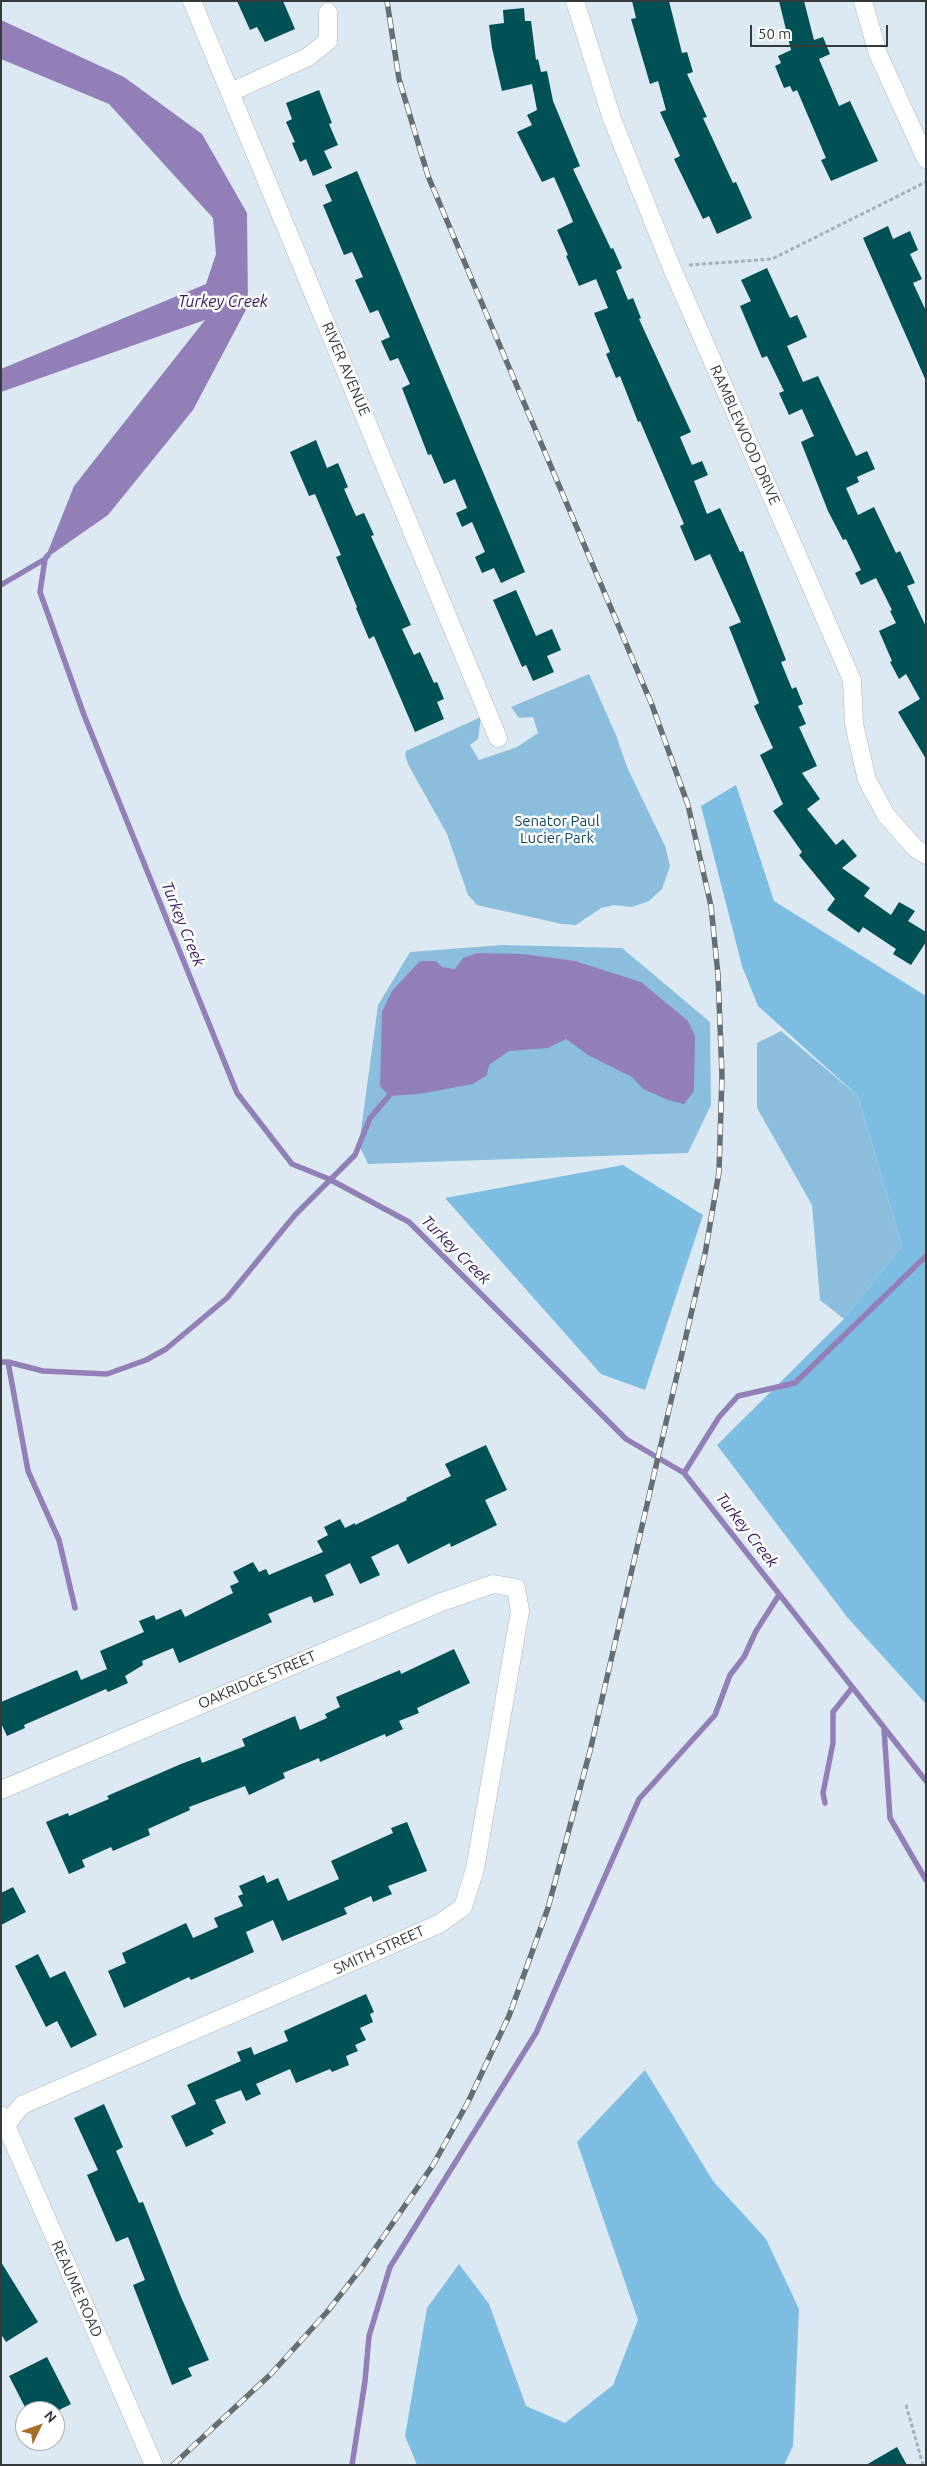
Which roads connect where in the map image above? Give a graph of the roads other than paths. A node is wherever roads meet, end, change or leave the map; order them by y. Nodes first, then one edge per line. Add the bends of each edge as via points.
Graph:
1 (192, 1) edge
2 (575, 1) edge
3 (863, 1) edge
4 (328, 12) dead end
5 (231, 92) junction
6 (926, 158) edge
7 (498, 738) dead end
8 (926, 855) edge
9 (516, 1588) joint
10 (1, 1790) edge
11 (3, 2122) edge
12 (154, 2465) edge

1 - 5 street, RIVER AVENUE
2 - 8 street, RAMBLEWOOD DRIVE via 612,119 671,266 852,680 854,724 867,780 886,815 915,848
3 - 6 street via 878,54
4 - 5 street via 328,41 308,56
5 - 7 street, RIVER AVENUE
9 - 10 street, OAKRIDGE STREET via 493,1584 438,1603
9 - 11 street, SMITH STREET via 520,1611 475,1869 463,1907 439,1924 22,2105
11 - 12 street, REAUME ROAD

